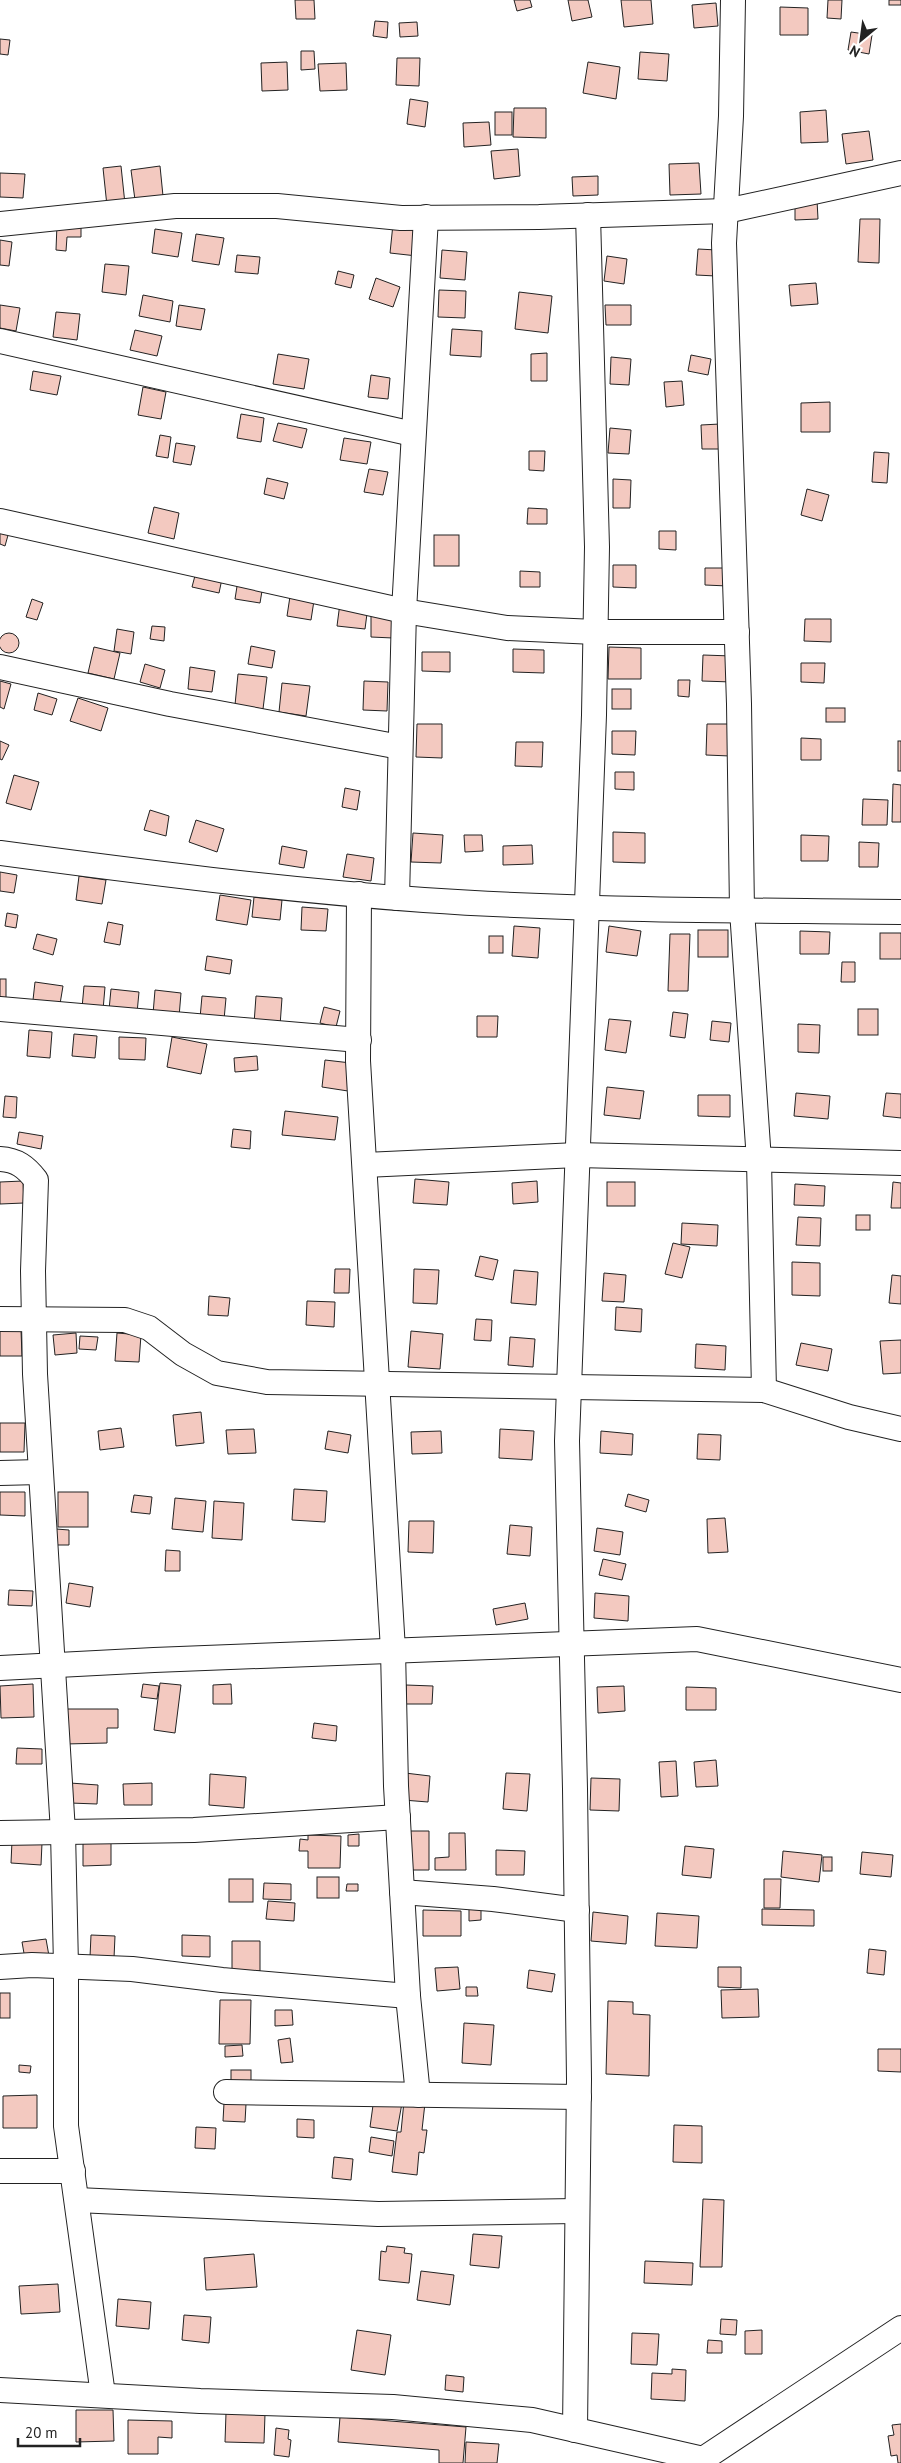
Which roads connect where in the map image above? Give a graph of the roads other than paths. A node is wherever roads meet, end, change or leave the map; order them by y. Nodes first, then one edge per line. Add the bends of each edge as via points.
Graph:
1 (733, 0) edge
2 (901, 174) edge
3 (726, 211) junction
4 (588, 215) junction
5 (426, 217) junction
6 (0, 224) edge
7 (0, 341) edge
8 (413, 434) junction
9 (0, 521) edge
10 (404, 610) junction
11 (595, 632) junction
12 (737, 632) junction
13 (0, 668) edge
14 (400, 747) junction
15 (0, 853) edge
16 (359, 894) junction
17 (397, 898) junction
18 (587, 906) junction
19 (742, 910) junction
20 (901, 912) edge
21 (0, 1010) edge
22 (358, 1040) junction
23 (577, 1156) junction
24 (0, 1159) edge
25 (760, 1161) junction
26 (901, 1163) edge
27 (365, 1165) junction
28 (0, 1319) edge
29 (34, 1319) junction
30 (377, 1384) junction
31 (569, 1386) junction
32 (764, 1390) junction
33 (901, 1429) edge
34 (40, 1472) junction
35 (0, 1473) edge
36 (572, 1644) junction
37 (393, 1650) junction
38 (53, 1666) junction
39 (0, 1668) edge
40 (901, 1680) edge
41 (398, 1818) junction
42 (63, 1832) junction
43 (0, 1833) edge
44 (402, 1892) junction
45 (577, 1910) junction
46 (0, 1966) edge
47 (66, 1966) junction
48 (408, 1996) junction
49 (226, 2092) dead end
50 (418, 2095) junction
51 (579, 2097) junction
52 (73, 2170) junction
53 (0, 2171) edge
54 (77, 2200) junction
55 (577, 2211) junction
56 (901, 2328) edge
57 (0, 2390) edge
58 (104, 2395) junction
59 (575, 2430) junction
60 (700, 2461) edge

1 - 3 street
2 - 3 street
3 - 4 street
3 - 12 street via 724,243
4 - 5 street
4 - 11 street via 597,547
5 - 6 street via 401,218 277,206 175,206
5 - 8 street
7 - 8 street
8 - 10 street
9 - 10 street
10 - 11 street via 507,628
10 - 14 street
11 - 12 street
11 - 18 street
12 - 19 street
13 - 14 street
14 - 17 street
15 - 16 street
16 - 17 street
16 - 22 street
17 - 18 street
18 - 19 street
18 - 23 street
19 - 20 street
19 - 25 street
21 - 22 street
22 - 27 street
23 - 25 street
23 - 27 street
23 - 31 street
24 - 29 street via 26,1167 36,1180
25 - 26 street
25 - 32 street
27 - 30 street
28 - 29 street
29 - 30 street via 125,1320 149,1328 217,1374 266,1382
29 - 34 street
30 - 31 street
30 - 37 street
31 - 32 street
31 - 36 street via 567,1441
32 - 33 street via 849,1418
34 - 35 street
34 - 38 street
36 - 37 street
36 - 40 street via 697,1639
36 - 45 street
37 - 38 street
37 - 41 street
38 - 39 street
38 - 42 street
41 - 42 street via 194,1830
41 - 44 street
42 - 43 street
42 - 47 street
44 - 45 street
44 - 48 street
45 - 51 street
46 - 47 street
47 - 48 street via 132,1969
47 - 52 street via 66,2126
48 - 50 street
49 - 50 street
50 - 51 street
51 - 55 street
52 - 53 street
52 - 54 street
54 - 55 street via 378,2214
54 - 58 street
55 - 59 street
56 - 60 street
57 - 58 street
58 - 59 street via 393,2407 532,2420
59 - 60 street

